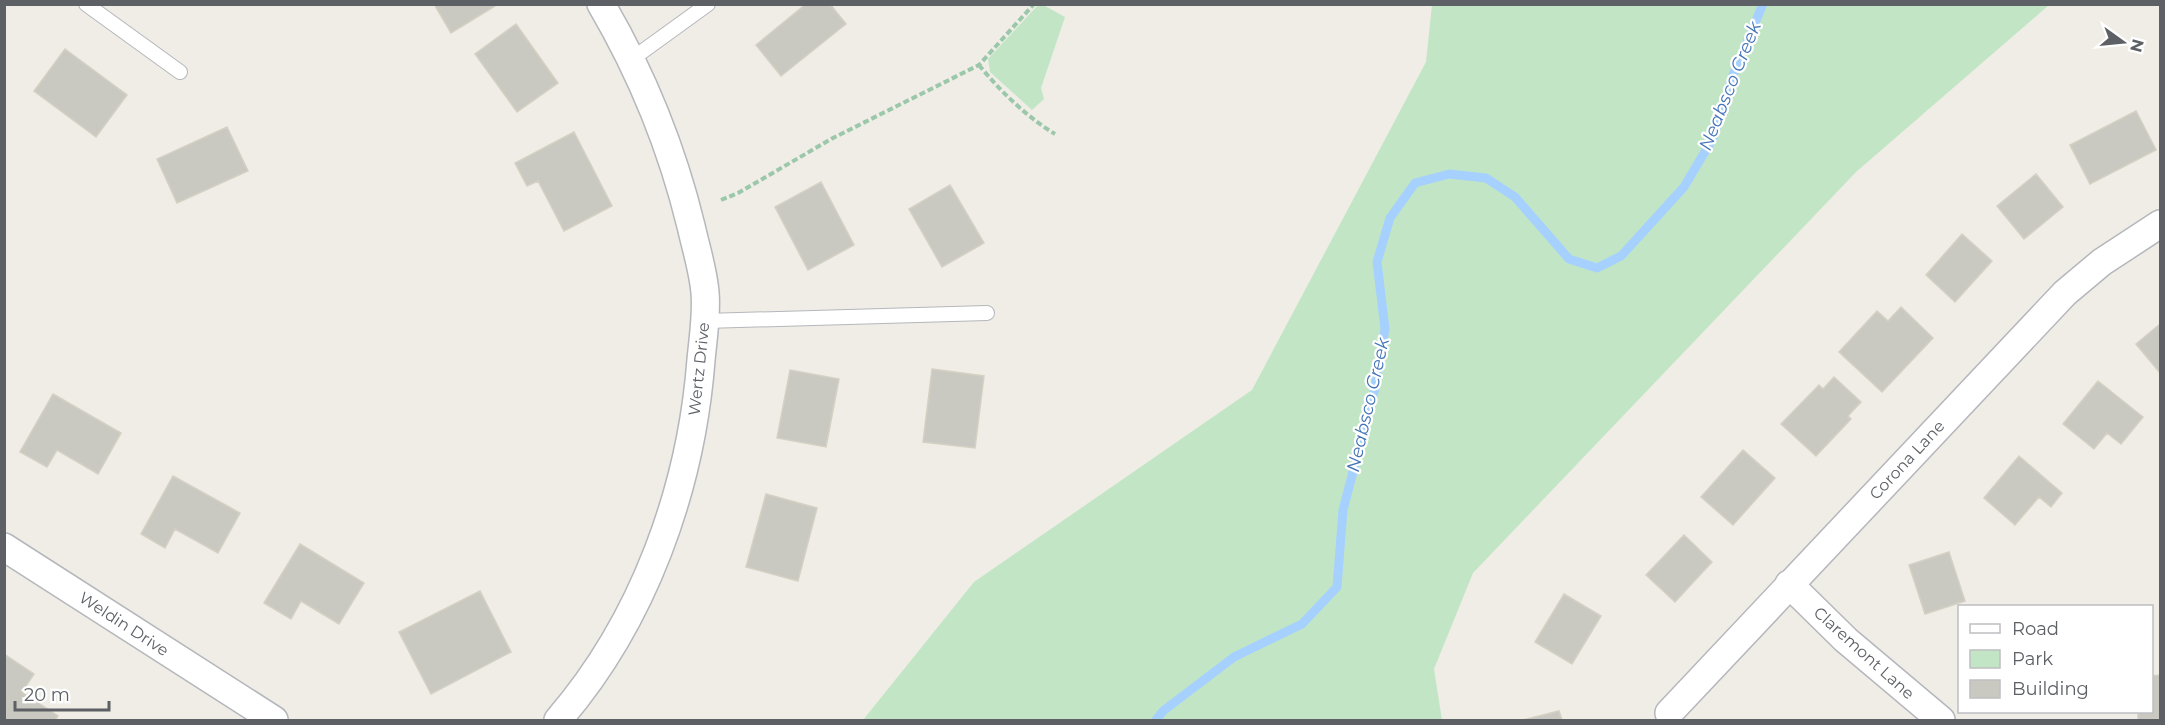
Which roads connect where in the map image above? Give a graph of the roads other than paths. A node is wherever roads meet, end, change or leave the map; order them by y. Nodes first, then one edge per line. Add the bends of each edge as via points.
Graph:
1 (86, 4) edge
2 (601, 4) edge
3 (708, 4) edge
4 (632, 59) junction
5 (180, 72) dead end
6 (2160, 224) edge
7 (987, 313) dead end
8 (705, 321) junction
9 (4, 547) edge
10 (1789, 584) junction
11 (1669, 713) dead end
12 (274, 720) edge
13 (558, 720) edge
14 (1941, 720) edge

1 - 5 lane
2 - 4 street, Wertz Drive
3 - 4 lane
4 - 8 street, Wertz Drive via 662,128 681,187 700,262
6 - 10 street, Corona Lane via 2102,262 2065,293
7 - 8 lane
8 - 13 street, Wertz Drive via 689,449 670,517 644,584 611,647 580,695
9 - 12 street, Weldin Drive
10 - 11 street, Corona Lane
10 - 14 street, Claremont Lane via 1846,640

